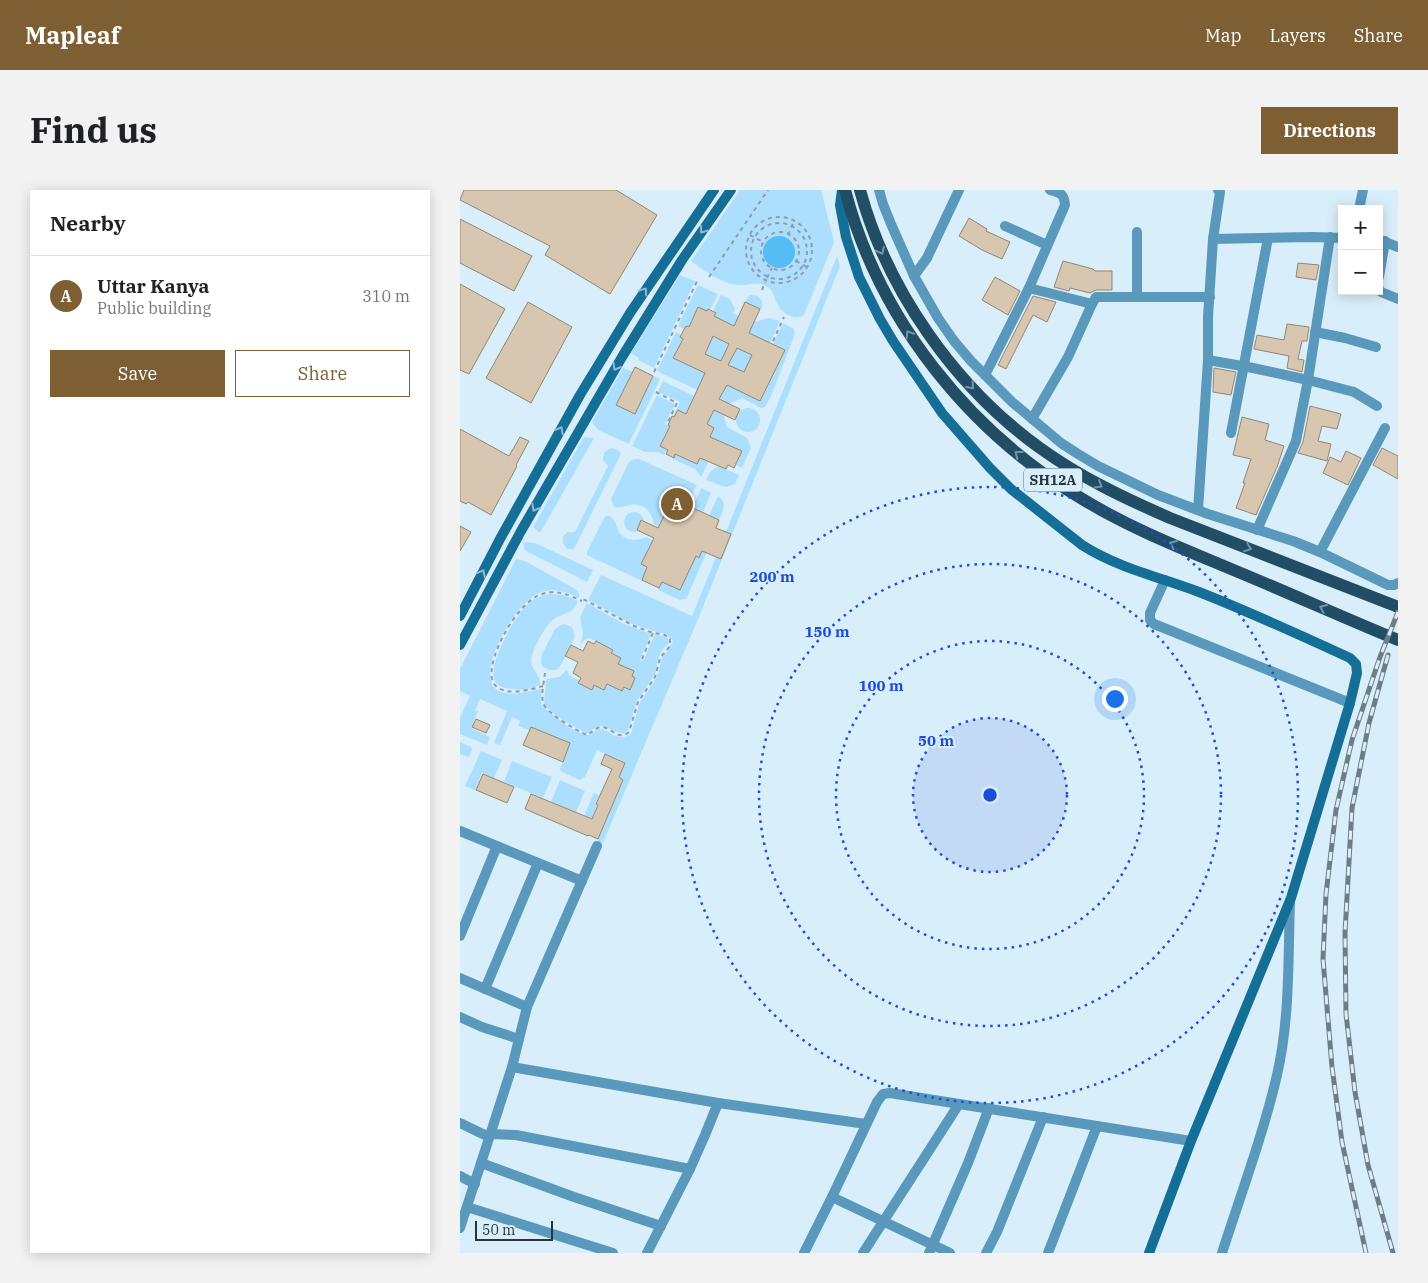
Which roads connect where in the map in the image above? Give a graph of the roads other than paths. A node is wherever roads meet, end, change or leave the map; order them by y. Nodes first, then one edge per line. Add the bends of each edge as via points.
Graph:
1 (714, 190) edge
2 (731, 190) edge
3 (844, 190) edge
4 (860, 190) edge
5 (879, 190) edge
6 (959, 190) edge
7 (1050, 190) edge
8 (1218, 190) edge
9 (1363, 190) edge
10 (1360, 205) edge
11 (1005, 226) dead end
12 (1137, 232) dead end
13 (1330, 237) junction
14 (1268, 238) junction
15 (1338, 238) edge
16 (1213, 239) junction
17 (1383, 241) edge
18 (1047, 245) junction
19 (1398, 247) edge
20 (669, 255) junction
21 (681, 262) junction
22 (914, 276) junction
23 (1029, 288) junction
24 (1383, 293) edge
25 (1210, 297) junction
26 (1137, 298) junction
27 (1398, 299) edge
28 (1092, 304) junction
29 (1316, 332) junction
30 (1376, 347) dead end
31 (1208, 360) junction
32 (1243, 366) junction
33 (985, 375) junction
34 (1308, 380) junction
35 (1377, 406) dead end
36 (1032, 419) junction
37 (1385, 428) dead end
38 (1231, 432) dead end
39 (537, 472) junction
40 (551, 480) junction
41 (1198, 510) junction
42 (1257, 530) junction
43 (1320, 552) junction
44 (1165, 580) junction
45 (1398, 583) edge
46 (1398, 607) edge
47 (460, 616) edge
48 (1398, 640) edge
49 (460, 645) edge
50 (1350, 703) junction
51 (460, 831) edge
52 (497, 846) junction
53 (596, 846) dead end
54 (538, 863) junction
55 (582, 881) junction
56 (1290, 898) junction
57 (460, 936) edge
58 (460, 978) edge
59 (486, 989) junction
60 (527, 1007) junction
61 (460, 1017) edge
62 (519, 1039) junction
63 (512, 1067) junction
64 (718, 1103) junction
65 (959, 1104) junction
66 (989, 1108) junction
67 (1043, 1118) junction
68 (460, 1123) edge
69 (866, 1124) junction
70 (1097, 1126) junction
71 (490, 1135) junction
72 (1191, 1141) junction
73 (482, 1163) junction
74 (690, 1169) junction
75 (460, 1176) edge
76 (475, 1184) junction
77 (832, 1197) junction
78 (467, 1207) junction
79 (884, 1222) junction
80 (661, 1226) junction
81 (460, 1227) edge
82 (930, 1249) edge
83 (613, 1253) edge
84 (647, 1253) edge
85 (804, 1253) edge
86 (863, 1253) edge
87 (950, 1253) edge
88 (986, 1253) edge
89 (1048, 1253) edge
90 (1149, 1253) edge
91 (1222, 1253) edge

1 - 20 street
2 -> 21 street
3 - 44 street via 840,205 859,276 893,341 942,413 1001,480 1082,545 1109,560
48 -> 3 main road, SH12A via 1118,520 1065,488 1012,450 950,389 913,340 878,281
4 -> 46 main road, SH12A via 882,254 926,329 973,389 1032,442 1119,496
5 - 22 street
6 - 22 street via 927,258
7 - 18 street via 1061,194 1065,205
8 - 16 street
9 - 10 street
11 - 18 street
12 - 26 street
13 - 14 street
13 - 15 street
13 - 29 street
14 - 16 street
14 - 32 street
16 - 25 street
17 - 19 street
18 - 23 street
20 - 21 street
39 -> 20 street via 580,395
21 -> 40 street
22 - 33 street via 938,318
23 - 28 street
23 - 33 street
24 - 27 street
25 - 26 street
25 - 31 street
26 - 28 street via 1096,297
28 - 36 street via 1068,357
29 - 30 street
29 - 34 street
31 - 32 street
31 - 41 street
32 - 34 street
32 - 38 street
33 - 36 street
34 - 35 street via 1354,392
34 - 42 street via 1296,441
36 - 41 street via 1061,443 1098,466
37 - 43 street
39 - 40 street
47 -> 39 street
40 -> 49 street
41 - 42 street
42 - 43 street
43 - 45 street via 1388,585
44 - 50 street via 1273,622 1350,658 1358,673
44 - 50 street via 1150,614 1154,624
50 - 56 street
51 - 52 street
52 - 54 street
52 - 57 street
53 - 55 street
54 - 55 street
54 - 59 street
55 - 60 street
56 - 72 street
56 - 91 street via 1286,1012 1277,1074
58 - 59 street
59 - 60 street
60 - 62 street
61 - 62 street
62 - 63 street
63 - 64 street
63 - 71 street
64 - 69 street
64 - 74 street
65 - 66 street
65 - 69 street via 883,1094
65 - 79 street
66 - 67 street
66 - 82 street
67 - 70 street
67 - 88 street
68 - 71 street
69 - 77 street
70 - 72 street
70 - 89 street
71 - 73 street
71 - 74 street via 516,1135
72 - 90 street
73 - 76 street
73 - 80 street
74 - 80 street
75 - 76 street
76 - 78 street
77 - 79 street
77 - 85 street
78 - 81 street
78 - 83 street
79 - 82 street
79 - 86 street
80 - 84 street
82 - 87 street

